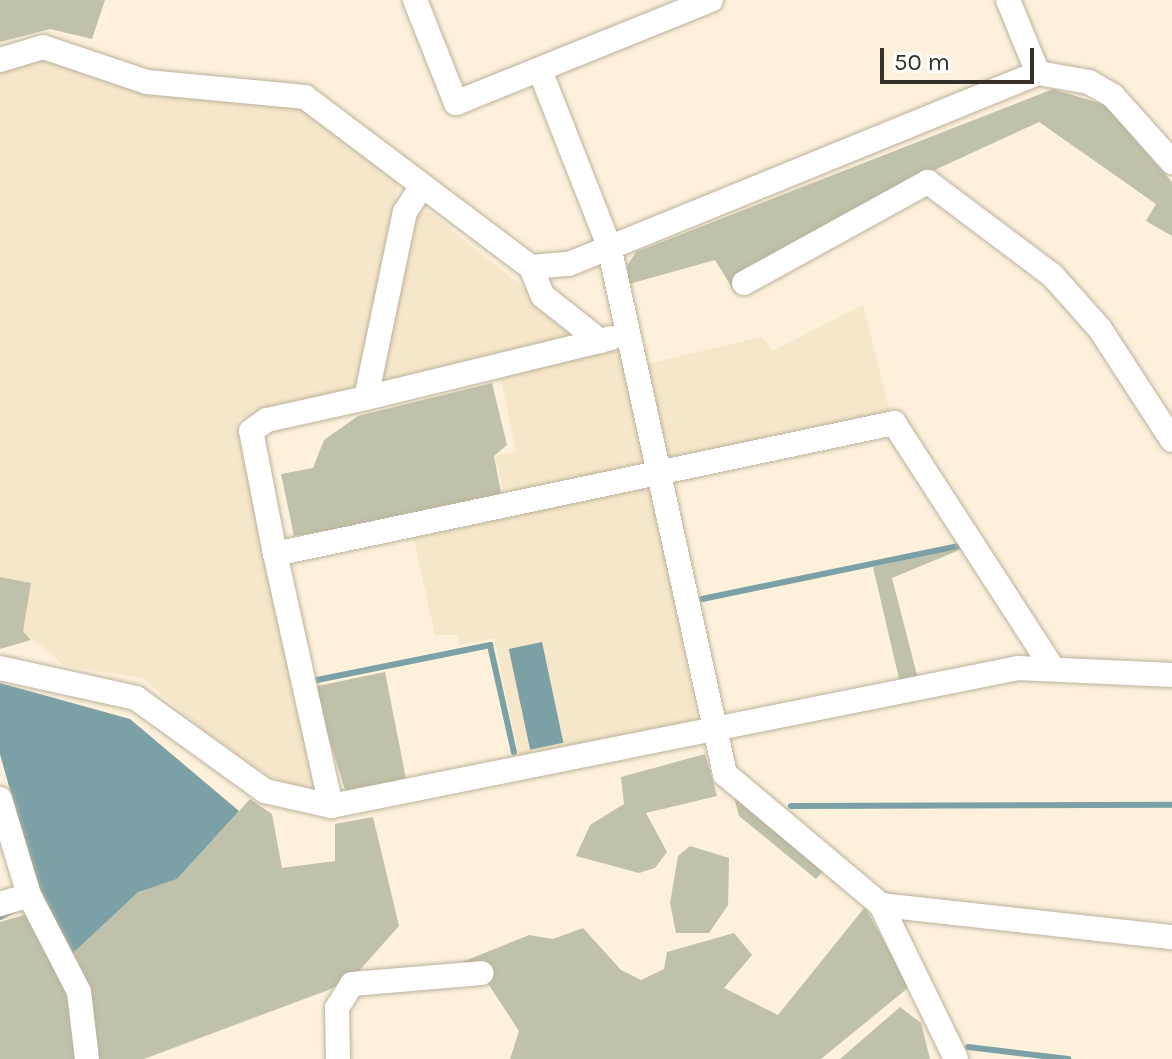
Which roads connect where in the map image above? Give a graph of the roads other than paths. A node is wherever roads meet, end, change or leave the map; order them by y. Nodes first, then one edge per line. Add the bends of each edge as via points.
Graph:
1 (415, 0) edge
2 (1008, 0) edge
3 (705, 1) edge
4 (0, 60) edge
5 (541, 73) junction
6 (1038, 73) junction
7 (1172, 162) edge
8 (421, 187) junction
9 (609, 246) junction
10 (531, 267) junction
11 (744, 283) dead end
12 (629, 334) junction
13 (600, 341) junction
14 (366, 398) junction
15 (1172, 440) edge
16 (662, 474) junction
17 (275, 554) junction
18 (1050, 664) junction
19 (0, 668) edge
20 (1172, 675) edge
21 (712, 731) junction
22 (0, 799) edge
23 (331, 806) junction
24 (29, 895) junction
25 (0, 904) edge
26 (881, 905) junction
27 (1172, 937) edge
28 (482, 973) dead end
29 (87, 1059) edge
30 (338, 1059) edge
31 (956, 1059) edge

1 - 5 street via 456,103
2 - 6 street
3 - 5 street
4 - 8 street via 43,47 147,82 305,97
5 - 9 street
6 - 7 street via 1089,82 1113,96
6 - 9 street
8 - 10 street
8 - 14 street via 405,212
9 - 10 street via 569,264
9 - 12 street
10 - 13 street via 543,296
11 - 15 street via 928,182 1052,275 1100,329
12 - 13 street
12 - 16 street
13 - 14 street
14 - 17 street via 267,420 251,431
16 - 17 street
16 - 18 street via 894,423
16 - 21 street
17 - 23 street
18 - 20 street
18 - 21 street
19 - 23 street via 136,698 265,791
21 - 23 street
21 - 26 street via 725,774
22 - 24 street
24 - 25 street
24 - 29 street via 79,992
26 - 27 street
26 - 31 street
28 - 30 street via 352,984 337,1008

